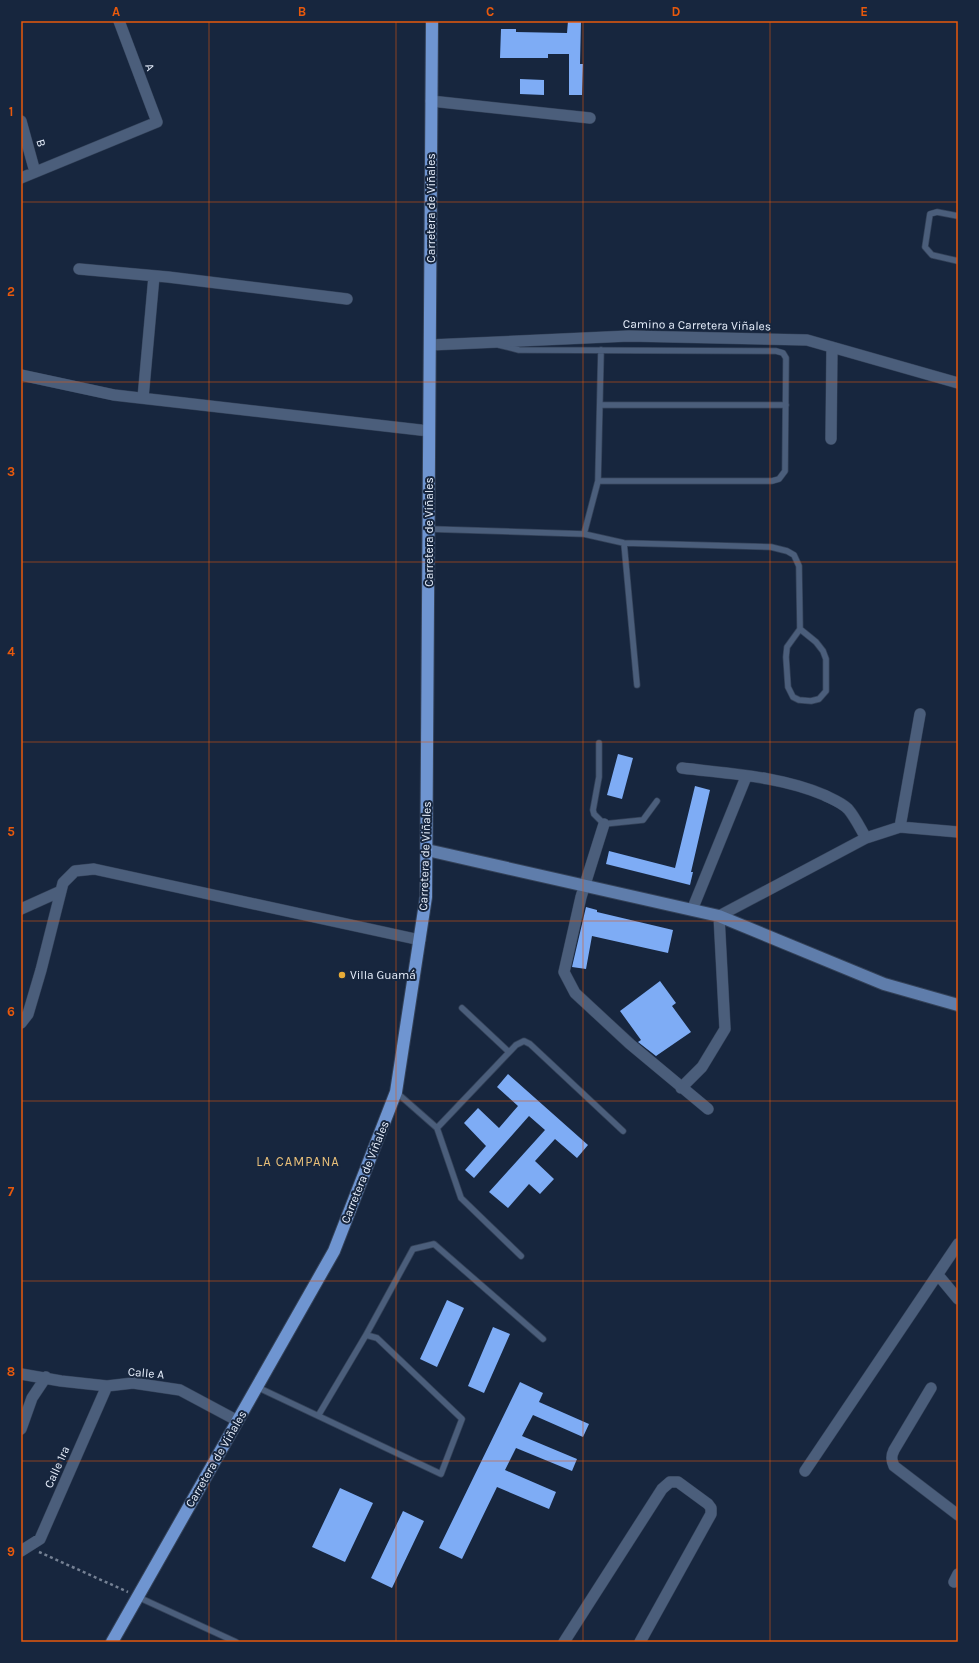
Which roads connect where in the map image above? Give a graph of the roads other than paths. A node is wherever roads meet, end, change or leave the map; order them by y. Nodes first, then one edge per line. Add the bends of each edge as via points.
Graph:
1 (119, 21) edge
2 (432, 21) edge
3 (431, 100) junction
4 (590, 118) dead end
5 (21, 121) edge
6 (35, 172) junction
7 (21, 178) edge
8 (958, 216) edge
9 (958, 261) edge
10 (79, 269) dead end
11 (154, 276) junction
12 (347, 299) dead end
13 (490, 342) junction
14 (430, 345) junction
15 (832, 347) junction
16 (601, 350) junction
17 (21, 375) edge
18 (958, 383) edge
19 (143, 398) junction
20 (600, 405) junction
21 (786, 405) junction
22 (429, 431) junction
23 (831, 439) dead end
24 (598, 481) junction
25 (429, 529) junction
26 (584, 534) junction
27 (624, 543) junction
28 (800, 628) junction
29 (637, 685) dead end
30 (920, 714) dead end
31 (599, 743) dead end
32 (682, 768) dead end
33 (746, 777) junction
34 (657, 801) dead end
35 (604, 824) junction
36 (900, 827) junction
37 (958, 832) edge
38 (866, 838) junction
39 (427, 850) junction
40 (584, 886) junction
41 (61, 891) junction
42 (21, 909) edge
43 (692, 910) junction
44 (719, 916) junction
45 (420, 940) junction
46 (958, 1005) edge
47 (462, 1008) dead end
48 (21, 1023) edge
49 (509, 1052) junction
50 (681, 1088) junction
51 (396, 1092) junction
52 (708, 1109) dead end
53 (437, 1128) junction
54 (623, 1131) dead end
55 (958, 1244) edge
56 (521, 1256) dead end
57 (938, 1275) junction
58 (958, 1299) edge
59 (366, 1334) junction
60 (543, 1339) dead end
61 (21, 1374) edge
62 (46, 1377) junction
63 (107, 1386) junction
64 (257, 1387) junction
65 (931, 1388) dead end
66 (318, 1416) junction
67 (238, 1421) junction
68 (21, 1429) edge
69 (805, 1471) dead end
70 (958, 1515) edge
71 (25, 1549) edge
72 (138, 1596) junction
73 (112, 1642) edge
74 (236, 1642) edge
75 (564, 1642) edge
76 (640, 1642) edge

1 - 6 street, A via 157,122
2 - 3 main road, Carretera de Viñales
3 - 4 street
3 - 14 main road, Carretera de Viñales
5 - 6 street, B
6 - 7 street
8 - 9 lane via 937,212 930,214 925,247 932,255
10 - 11 street
11 - 12 street
11 - 19 street
13 - 14 street, Camino a Carretera Viñales
13 - 15 street, Camino a Carretera Viñales via 629,336 806,340
13 - 16 lane via 519,350
14 - 22 main road, Carretera de Viñales
15 - 18 street, Camino a Carretera Viñales
15 - 23 street
16 - 20 lane
16 - 21 lane via 783,353 787,364
17 - 19 street via 114,395
19 - 22 street
20 - 21 lane
20 - 24 lane
21 - 24 lane via 785,471 779,479
22 - 25 main road, Carretera de Viñales
24 - 26 lane
25 - 26 lane
25 - 39 main road, Carretera de Viñales
26 - 27 lane
27 - 28 lane via 771,547 787,550 794,555 799,566
27 - 29 lane
28 - 28 lane via 787,647 788,687 793,697 811,701 826,691 826,659 816,642
30 - 36 street
31 - 35 lane via 599,777 593,810
32 - 33 street
33 - 38 street via 778,780 836,800 847,808
33 - 43 street
34 - 35 lane via 643,820
35 - 40 street
36 - 37 street
36 - 38 street
38 - 44 street
39 - 40 street
39 - 45 main road, Carretera de Viñales via 426,897
40 - 43 street
40 - 50 street via 564,972 575,993
41 - 42 street
41 - 45 street via 63,883 75,871 94,869
41 - 48 street via 28,1014
43 - 44 street
44 - 46 street via 884,984
44 - 50 street via 725,1029 702,1067
45 - 51 main road, Carretera de Viñales
47 - 49 lane
49 - 53 lane
49 - 54 lane via 520,1042 528,1042
50 - 52 street
51 - 53 lane
51 - 64 main road, Carretera de Viñales via 334,1251
53 - 56 lane via 461,1198
55 - 57 street
57 - 58 street
57 - 69 street
59 - 60 lane via 413,1250 434,1244
59 - 66 lane
59 - 66 lane via 377,1338 462,1420 440,1474
61 - 62 street, Calle A
62 - 63 street, Calle A
62 - 68 street via 32,1398
63 - 67 street, Calle A via 134,1383 180,1390
63 - 71 street, Calle 1ra via 40,1538
64 - 66 lane
64 - 67 main road, Carretera de Viñales
65 - 70 street via 894,1450 892,1462
67 - 72 main road, Carretera de Viñales
72 - 73 main road, Carretera de Viñales
72 - 74 lane
75 - 76 street via 662,1489 670,1482 678,1482 708,1504 712,1514

